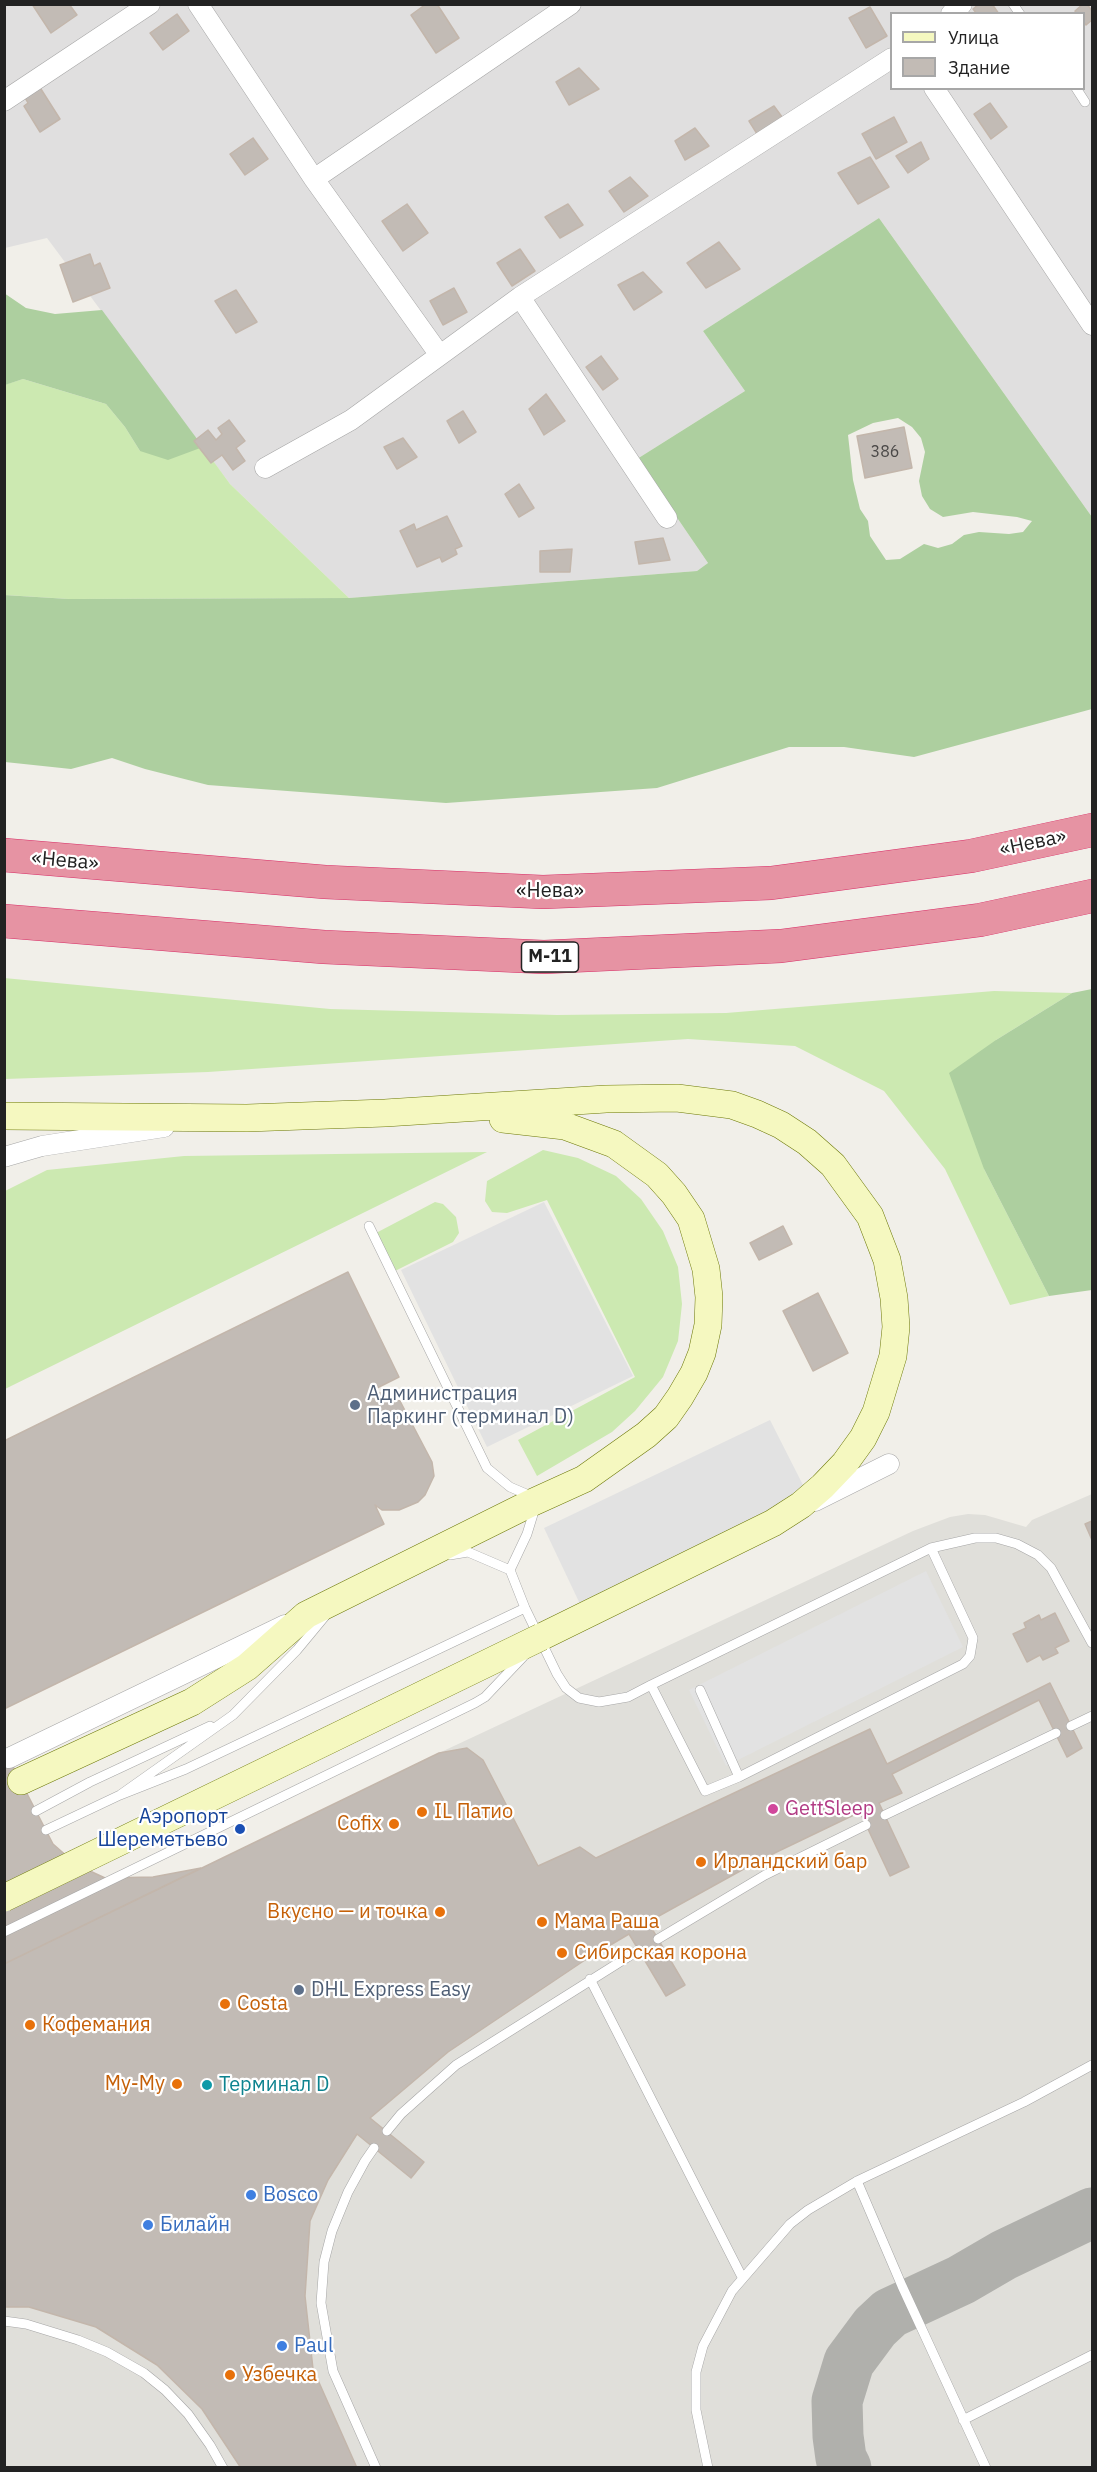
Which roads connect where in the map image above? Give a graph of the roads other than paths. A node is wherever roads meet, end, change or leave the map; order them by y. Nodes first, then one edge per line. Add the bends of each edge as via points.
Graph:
1 (150, 4) edge
2 (198, 4) edge
3 (571, 4) edge
4 (890, 59) edge
5 (935, 90) edge
6 (1077, 90) edge
7 (4, 101) edge
8 (1085, 102) dead end
9 (314, 179) junction
10 (520, 297) junction
11 (1092, 325) edge
12 (439, 354) junction
13 (265, 468) dead end
14 (667, 518) dead end
15 (1092, 830) edge
16 (4, 855) edge
17 (1092, 896) edge
18 (4, 921) edge
19 (385, 1113) junction
20 (4, 1116) edge
21 (247, 1118) junction
22 (4, 1157) edge
23 (369, 1226) dead end
24 (889, 1464) dead end
25 (538, 1500) junction
26 (772, 1523) junction
27 (932, 1548) junction
28 (410, 1564) junction
29 (510, 1570) junction
30 (525, 1608) junction
31 (541, 1637) junction
32 (1092, 1643) edge
33 (651, 1685) junction
34 (700, 1690) dead end
35 (233, 1715) junction
36 (1092, 1716) edge
37 (1071, 1726) dead end
38 (1056, 1733) dead end
39 (15, 1769) dead end
40 (738, 1777) junction
41 (120, 1795) junction
42 (36, 1811) dead end
43 (885, 1815) dead end
44 (866, 1825) dead end
45 (46, 1830) dead end
46 (4, 1898) edge
47 (4, 1932) edge
48 (658, 1939) dead end
49 (639, 1950) dead end
50 (590, 1978) junction
51 (1092, 2065) edge
52 (387, 2131) dead end
53 (374, 2148) dead end
54 (857, 2181) junction
55 (742, 2277) junction
56 (4, 2321) edge
57 (1092, 2355) edge
58 (963, 2420) junction
59 (223, 2468) edge
60 (376, 2468) edge
61 (708, 2468) edge
62 (986, 2468) edge

1 - 7 street
2 - 9 street
3 - 9 street
4 - 10 street
5 - 11 street
6 - 8 lane
9 - 12 street
10 - 12 street
10 - 14 street
12 - 13 street via 351,420
15 - 16 highway, «Нева» via 971,856 771,883 543,892 325,882
17 - 18 highway, М-11 via 980,920 780,946 544,957 324,947
19 - 21 street
19 - 25 street via 565,1126 614,1144 657,1175 691,1219 706,1269 709,1297 704,1344 694,1373 666,1417 646,1436 584,1479
19 - 26 street via 677,1098 732,1105 757,1113 807,1142 833,1165 870,1216 889,1266 896,1327 893,1356 876,1412 845,1463 801,1505
20 - 21 street
21 - 22 street via 42,1146
23 - 25 lane via 487,1468 510,1487
24 - 26 street
25 - 28 street
25 - 29 lane
26 - 31 street
27 - 32 lane via 975,1538 996,1538 1038,1555 1051,1568
27 - 33 lane
27 - 40 lane via 973,1638 970,1656 963,1664
28 - 29 lane via 468,1552
28 - 35 lane via 327,1615
28 - 39 street via 306,1615 247,1667 192,1701
29 - 30 lane
30 - 33 lane via 557,1674 579,1698 613,1701
30 - 41 lane via 186,1769
31 - 46 street, bridge
31 - 47 lane, bridge via 475,1703
33 - 40 lane via 705,1791
34 - 40 lane
35 - 41 lane
35 - 42 lane
36 - 37 lane
38 - 43 lane
41 - 45 lane
44 - 48 lane via 765,1875
49 - 50 lane
50 - 52 lane via 456,2065
50 - 55 lane
51 - 54 lane via 1024,2102
53 - 60 lane via 348,2192 332,2232 324,2262 321,2303 333,2371
54 - 55 lane via 790,2224
54 - 58 lane
55 - 61 lane via 720,2310 696,2372 696,2410
56 - 59 lane via 78,2340 144,2373 188,2415
57 - 58 lane
58 - 62 lane

